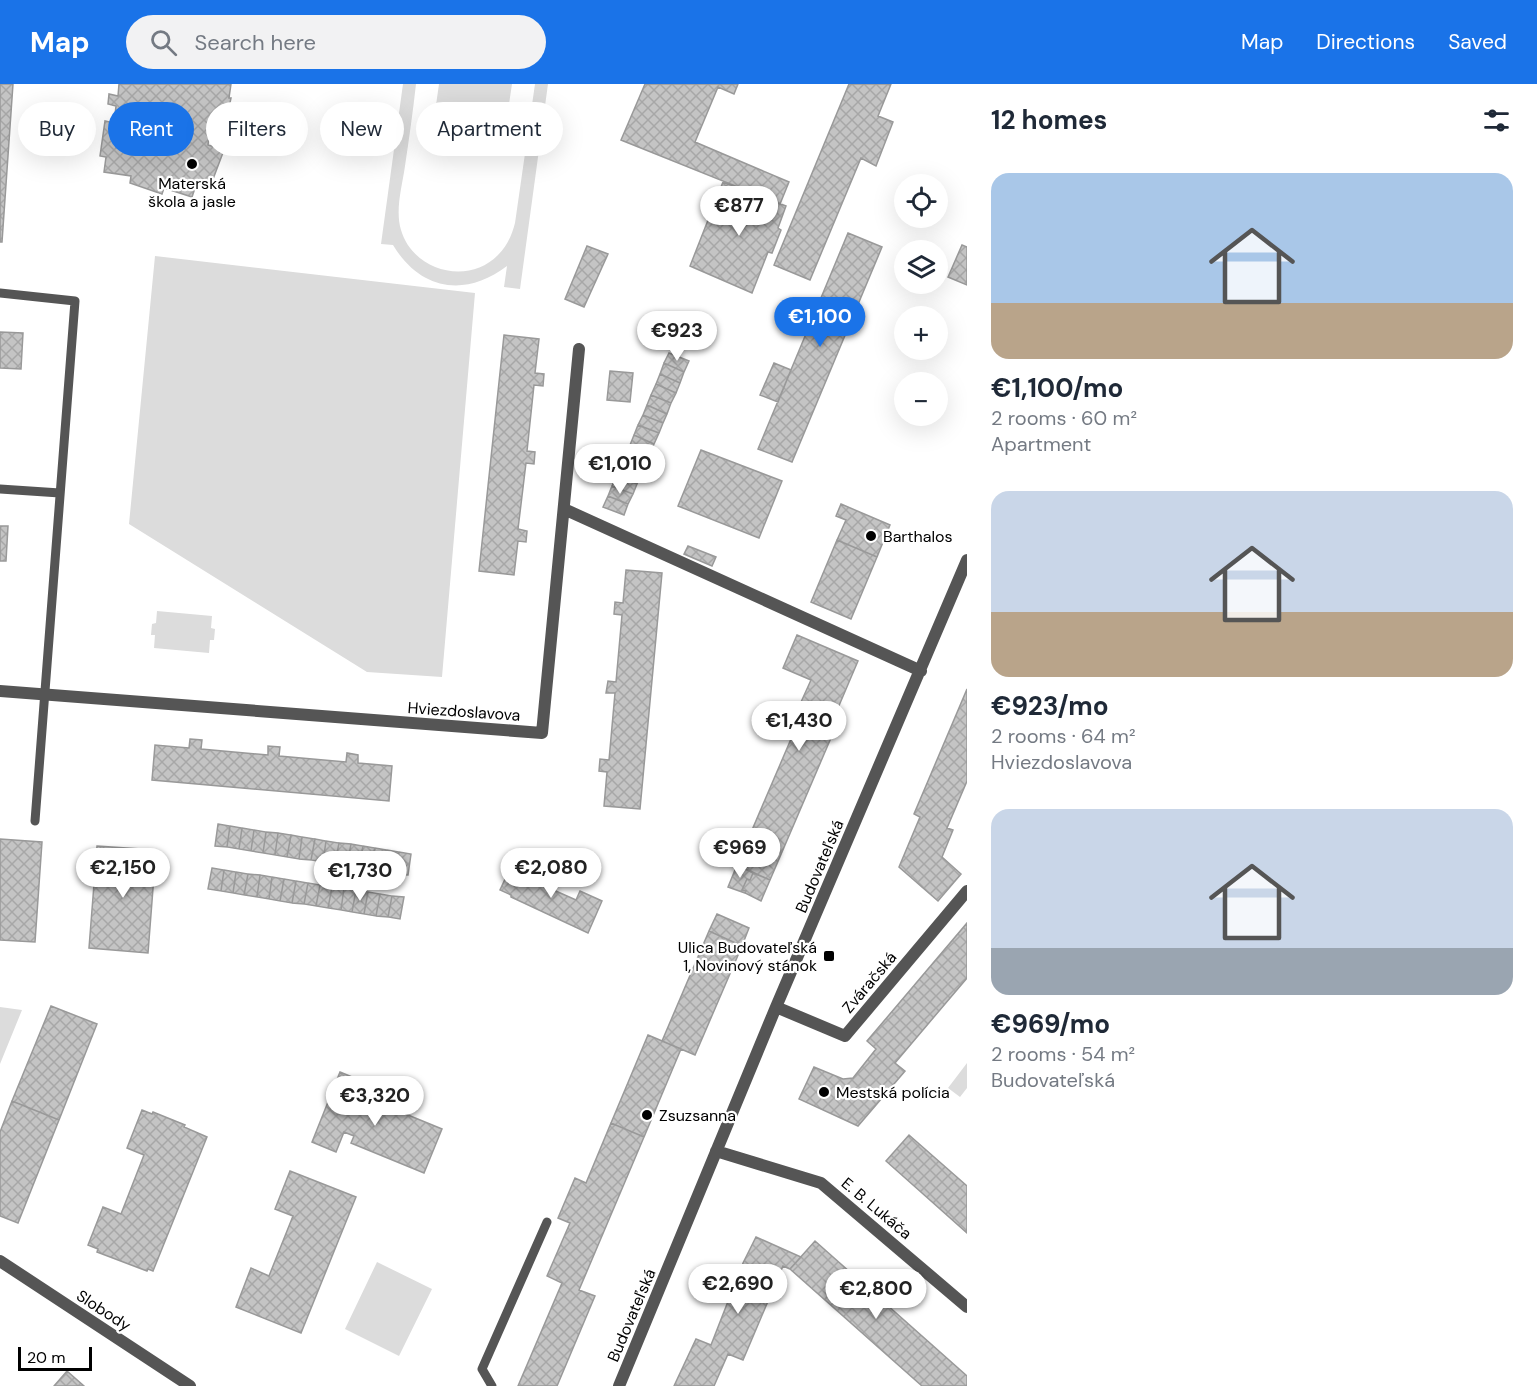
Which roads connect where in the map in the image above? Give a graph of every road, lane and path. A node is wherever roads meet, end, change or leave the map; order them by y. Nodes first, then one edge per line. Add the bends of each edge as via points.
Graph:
1 (0, 293) edge
2 (579, 349) dead end
3 (0, 489) edge
4 (60, 493) junction
5 (564, 509) junction
6 (967, 560) edge
7 (921, 670) junction
8 (0, 691) edge
9 (44, 695) junction
10 (35, 821) dead end
11 (967, 891) edge
12 (776, 1007) junction
13 (716, 1151) junction
14 (547, 1222) dead end
15 (0, 1261) edge
16 (967, 1307) edge
17 (190, 1386) edge
18 (492, 1386) edge
19 (619, 1386) edge

1 - 4 lane via 75,301
2 - 5 street, Hviezdoslavova
3 - 4 lane
4 - 9 lane
5 - 7 street
5 - 9 street, Hviezdoslavova via 542,733
6 - 7 street, Budovateľská
7 - 12 street, Budovateľská
8 - 9 street, Hviezdoslavova
9 - 10 lane
11 - 12 street, Zváračská via 845,1036
12 - 13 street, Budovateľská
13 - 16 street, E. B. Lukáča via 821,1183
13 - 19 street, Budovateľská
14 - 18 lane via 482,1370
15 - 17 street, Slobody

